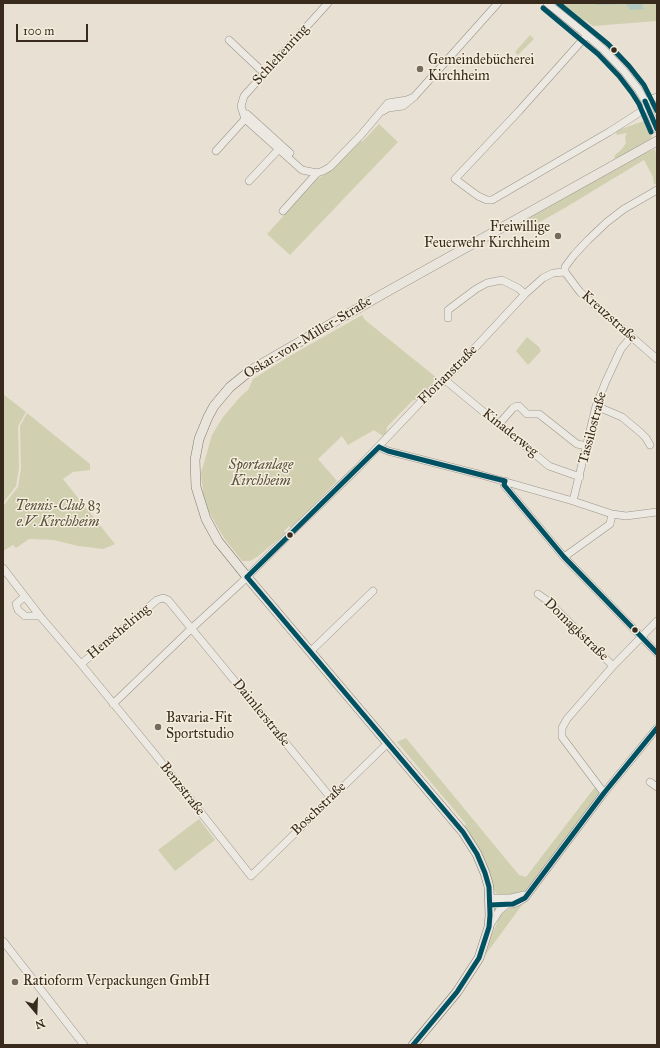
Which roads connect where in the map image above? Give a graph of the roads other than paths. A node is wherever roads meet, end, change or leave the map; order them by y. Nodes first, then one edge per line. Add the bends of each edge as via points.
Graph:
1 (328, 3) edge
2 (498, 3) edge
3 (547, 3) edge
4 (587, 35) junction
5 (229, 40) dead end
6 (264, 73) junction
7 (657, 97) edge
8 (650, 107) edge
9 (242, 110) junction
10 (245, 119) junction
11 (657, 129) edge
12 (657, 141) edge
13 (278, 149) junction
14 (216, 151) dead end
15 (314, 173) junction
16 (249, 181) dead end
17 (657, 190) edge
18 (283, 211) dead end
19 (565, 272) junction
20 (525, 294) junction
21 (448, 318) dead end
22 (631, 337) junction
23 (657, 359) edge
24 (445, 380) junction
25 (596, 406) junction
26 (499, 424) junction
27 (650, 445) dead end
28 (587, 446) junction
29 (379, 447) junction
30 (580, 477) junction
31 (504, 481) junction
32 (573, 501) junction
33 (657, 512) edge
34 (612, 514) junction
35 (564, 558) junction
36 (3, 568) edge
37 (247, 577) junction
38 (373, 591) dead end
39 (538, 594) dead end
40 (26, 598) junction
41 (40, 616) junction
42 (657, 621) edge
43 (192, 628) junction
44 (642, 638) junction
45 (311, 651) junction
46 (657, 653) edge
47 (81, 664) junction
48 (613, 666) junction
49 (114, 704) junction
50 (657, 728) edge
51 (388, 743) junction
52 (650, 782) dead end
53 (657, 787) edge
54 (604, 793) junction
55 (331, 798) junction
56 (251, 876) joint
57 (528, 894) junction
58 (490, 901) junction
59 (506, 905) junction
60 (489, 927) junction
61 (3, 941) edge
62 (84, 1045) edge
63 (413, 1045) edge

1 - 6 street, Schlehenring
2 - 15 street via 414,97 388,103 330,167
3 - 4 street
4 - 8 street via 611,56
4 - 8 street via 455,179 478,196 492,200
5 - 6 street
6 - 9 street, Schlehenring via 244,96
7 - 8 street
8 - 11 street
9 - 10 street
9 - 15 street
10 - 13 street
10 - 14 street
12 - 37 main road, Oskar-von-Miller-Straße via 374,299 263,363 230,387 214,406 203,428 195,460 196,487 210,528
13 - 15 street via 302,170
13 - 16 street
15 - 18 street
17 - 19 street via 607,222 574,255 565,266
19 - 20 street, Florianstraße via 553,273 543,278
19 - 22 street, Kreuzstraße via 580,292
20 - 21 street via 502,280 487,282 448,310
20 - 24 street, Florianstraße
22 - 23 street, Kreuzstraße
22 - 25 street, Tassilostraße via 621,349
24 - 26 street, Kinaderweg
24 - 29 street, Florianstraße via 432,390
25 - 27 street via 622,417 640,432
25 - 28 street, Tassilostraße
26 - 28 street via 517,406 528,414 539,414 577,444
26 - 30 street, Kinaderweg via 549,466
28 - 30 street, Tassilostraße
29 - 31 street
29 - 37 street, Florianstraße
30 - 32 street, Tassilostraße
31 - 32 street
31 - 35 street via 504,485
32 - 34 street
33 - 34 street via 626,516
34 - 35 street via 610,524
35 - 44 street
36 - 40 street, Henschelring
37 - 43 street, Florianstraße
37 - 45 main road, Oskar-von-Miller-Straße
38 - 45 street
39 - 48 street, Domagkstraße
40 - 41 street, Henschelring
40 - 41 street via 16,604 18,610 25,616
41 - 47 street, Henschelring
42 - 44 street
43 - 47 street, Henschelring via 168,600 163,598 157,600
43 - 49 street, Florianstraße
43 - 55 street, Daimlerstraße
44 - 46 street
44 - 48 street
45 - 51 main road, Oskar-von-Miller-Straße
47 - 49 street, Henschelring
48 - 54 street via 562,728 562,737
49 - 56 street, Benzstraße
50 - 54 street
51 - 55 street, Boschstraße
51 - 58 main road, Oskar-von-Miller-Straße via 470,842 482,864
52 - 53 street
54 - 57 street
55 - 56 street, Boschstraße
57 - 58 street
57 - 59 street via 518,902
58 - 59 street
58 - 60 main road, Oskar-von-Miller-Straße
59 - 60 street
60 - 63 main road, Oskar-von-Miller-Straße via 479,958 468,976
61 - 62 street

